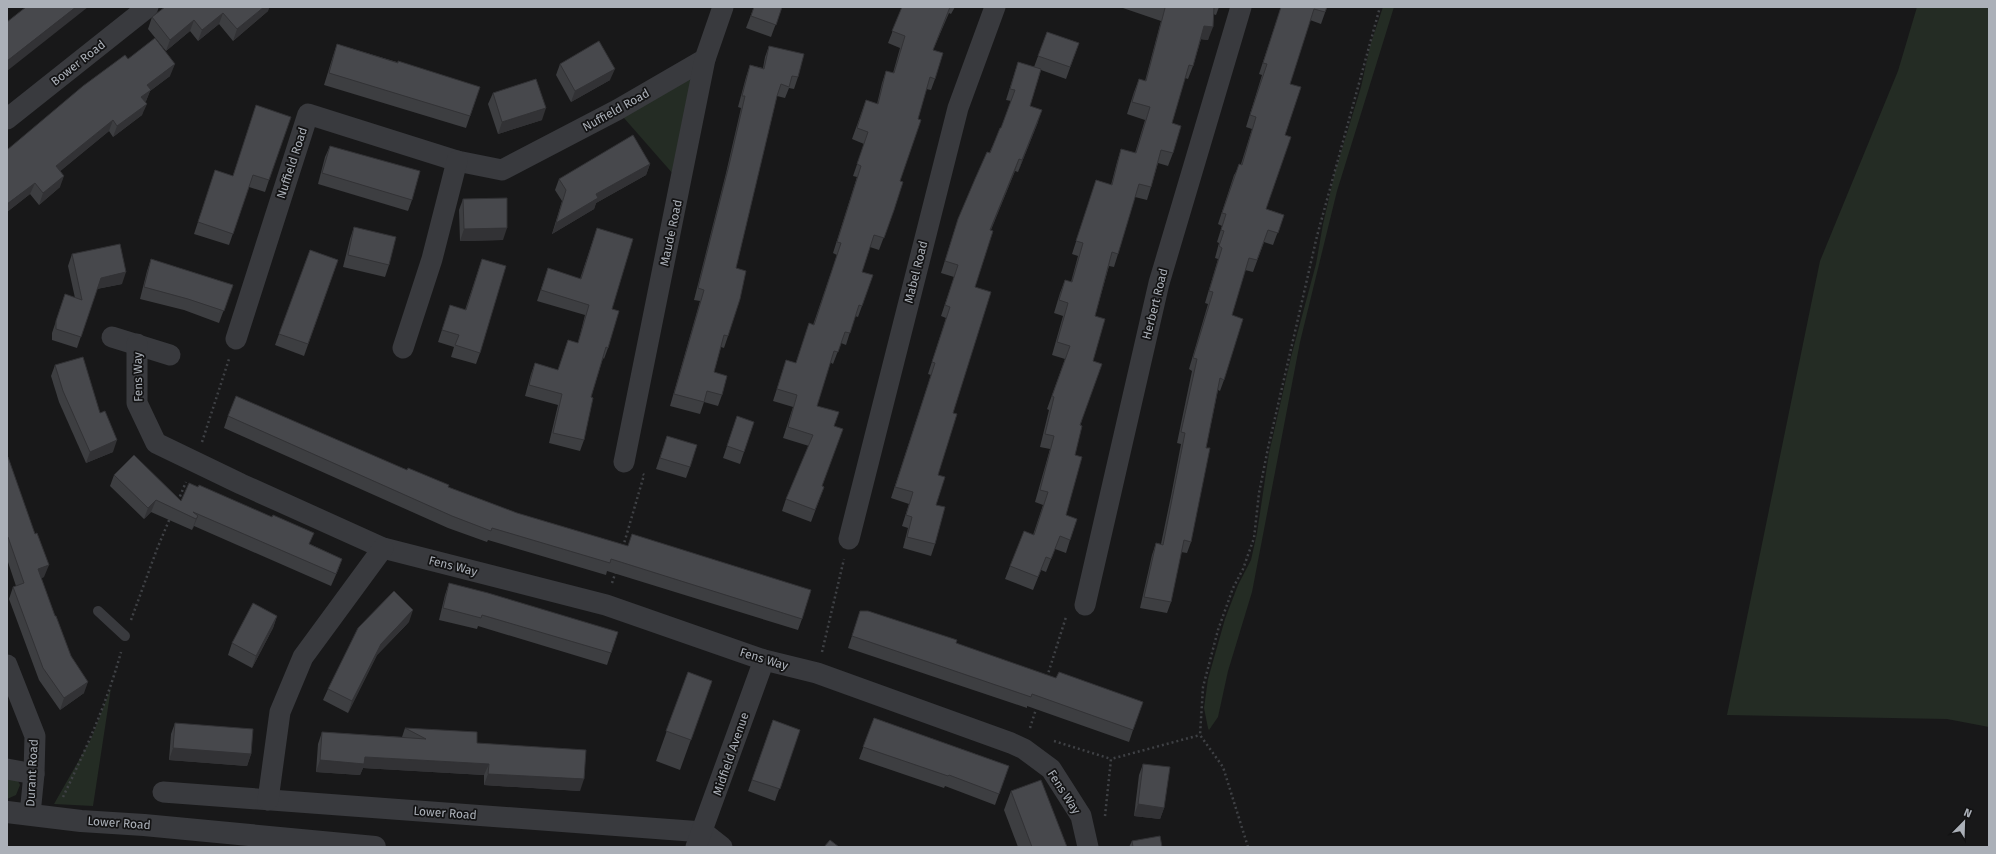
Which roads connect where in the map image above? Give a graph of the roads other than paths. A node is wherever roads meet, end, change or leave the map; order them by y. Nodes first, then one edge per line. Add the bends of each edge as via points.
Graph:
1 (148, 7) edge
2 (723, 7) edge
3 (995, 7) edge
4 (1241, 7) edge
5 (705, 59) junction
6 (7, 119) edge
7 (457, 161) junction
8 (112, 337) dead end
9 (236, 339) road end
10 (137, 344) junction
11 (402, 348) dead end
12 (170, 355) dead end
13 (624, 462) road end
14 (847, 545) road end
15 (383, 548) junction
16 (1085, 605) road end
17 (98, 611) dead end
18 (125, 636) dead end
19 (764, 660) junction
20 (7, 665) edge
21 (7, 769) edge
22 (34, 774) junction
23 (163, 792) dead end
24 (268, 800) junction
25 (7, 812) edge
26 (30, 814) junction
27 (700, 839) edge
28 (375, 847) edge
29 (722, 847) edge
30 (1088, 847) edge

1 - 6 street, Bower Road
2 - 5 street, Maude Road
3 - 14 street, Mabel Road via 958,108
4 - 16 street, Herbert Road via 1159,283
5 - 7 street, Nuffield Road via 617,110 502,170
5 - 13 street, Maude Road
7 - 9 street, Nuffield Road via 308,114
7 - 11 street via 432,259
8 - 10 street
10 - 12 street
10 - 15 street, Fens Way via 137,403 156,443
15 - 19 street, Fens Way via 606,605
15 - 24 street via 303,657 280,712
17 - 18 lane
19 - 27 street, Midfield Avenue
19 - 30 street, Fens Way via 817,673 1024,749 1051,769 1081,816
20 - 22 street, Durant Road via 35,736
21 - 22 street
22 - 26 street, Durant Road
23 - 24 street, Lower Road
24 - 27 street, Lower Road
25 - 26 street, Lower Road
26 - 28 street, Lower Road via 81,821
27 - 29 street

